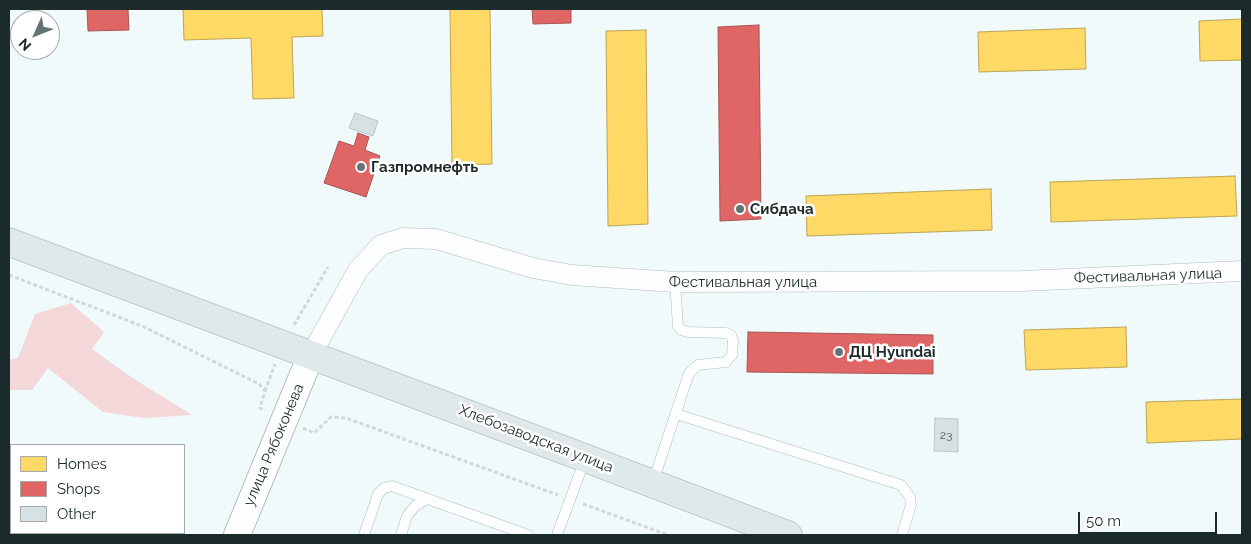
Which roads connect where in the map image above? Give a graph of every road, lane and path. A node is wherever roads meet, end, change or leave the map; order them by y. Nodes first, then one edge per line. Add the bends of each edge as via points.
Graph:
1 (9, 242) edge
2 (1242, 272) edge
3 (9, 275) edge
4 (675, 282) junction
5 (311, 355) junction
6 (676, 414) junction
7 (285, 420) junction
8 (585, 458) junction
9 (652, 483) junction
10 (427, 499) junction
11 (570, 499) junction
12 (512, 532) edge
13 (236, 535) edge
14 (364, 535) edge
15 (401, 535) edge
16 (528, 535) edge
17 (557, 535) edge
18 (668, 535) edge
19 (788, 535) edge
20 (902, 535) edge

1 - 5 main road, Хлебозаводская улица
2 - 4 street, Фестивальная улица via 1022,281
3 - 7 path via 142,326 259,384 265,391 260,408
4 - 5 street, Фестивальная улица via 572,275 533,268 436,239 403,238 381,245 358,270
4 - 6 lane via 681,330 726,332 733,340 732,355 726,362 698,364 689,373
5 - 7 street, улица Рябоконева
5 - 8 main road, Хлебозаводская улица
6 - 9 lane
6 - 20 lane via 901,485 910,497 911,505
7 - 11 path via 314,433 331,417 346,418
7 - 13 street, улица Рябоконева
8 - 9 main road, Хлебозаводская улица
8 - 11 lane
9 - 19 main road, Хлебозаводская улица
10 - 12 lane
10 - 14 lane via 392,486 384,488 378,494
10 - 15 lane via 411,510
11 - 17 lane
11 - 18 path
12 - 16 lane

